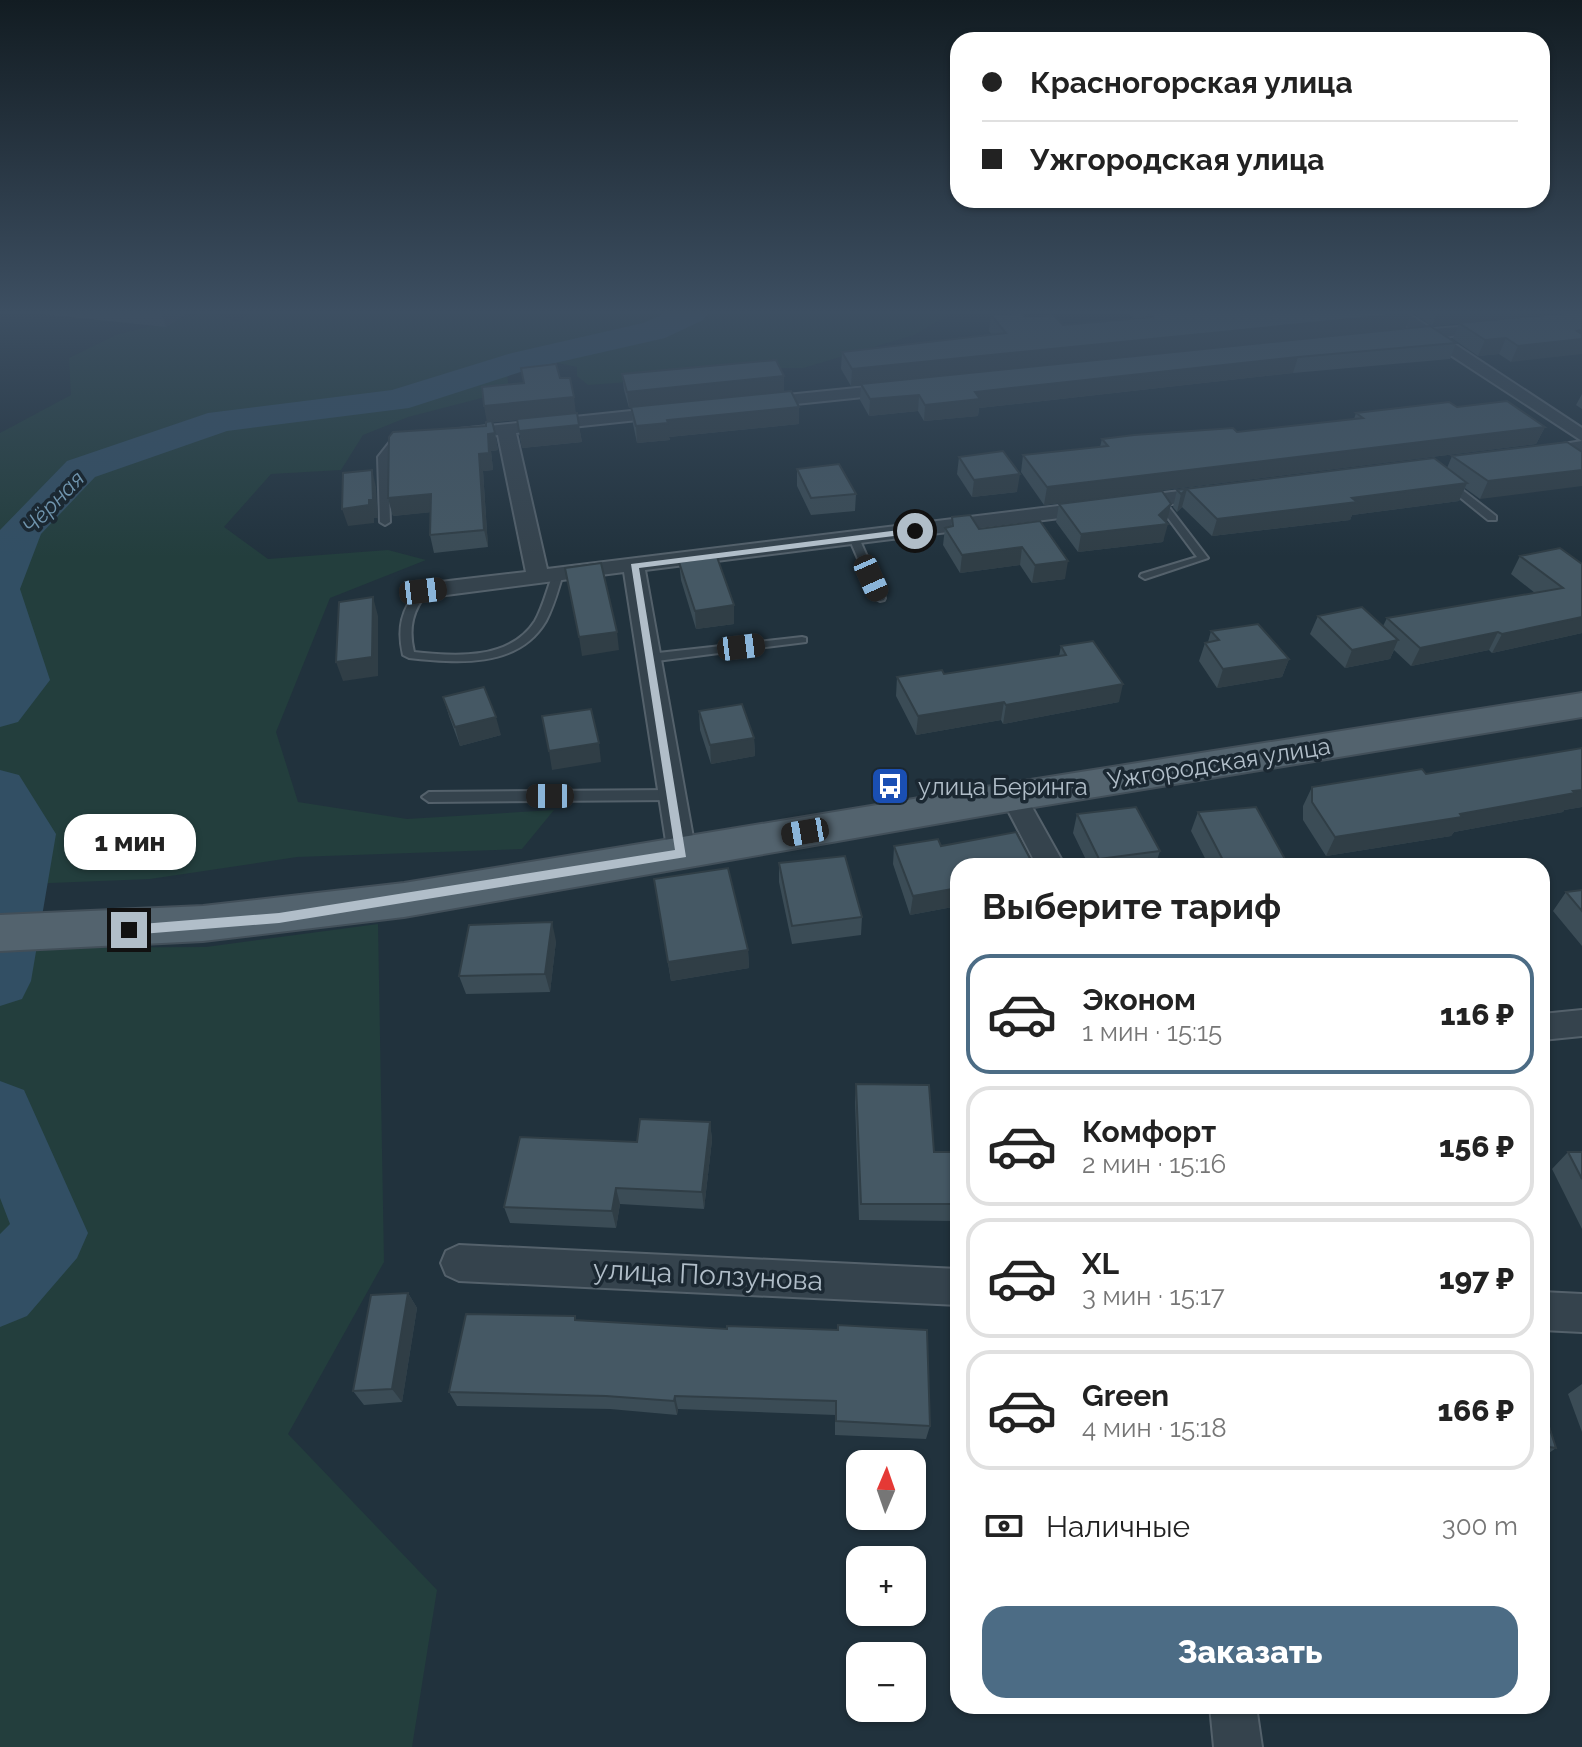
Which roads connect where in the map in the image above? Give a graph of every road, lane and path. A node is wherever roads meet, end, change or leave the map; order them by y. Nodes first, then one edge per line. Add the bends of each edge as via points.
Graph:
1 (837, 395) edge
2 (1521, 395) edge
3 (741, 404) edge
4 (694, 409) edge
5 (506, 429) junction
6 (446, 435) edge
7 (1582, 436) edge
8 (415, 438) edge
9 (1582, 447) edge
10 (1520, 455) edge
11 (1445, 468) edge
12 (1238, 490) edge
13 (1159, 500) junction
14 (1492, 518) dead end
15 (385, 522) dead end
16 (854, 538) junction
17 (634, 566) junction
18 (548, 575) junction
19 (1145, 576) dead end
20 (423, 591) joint
21 (880, 598) dead end
22 (802, 640) dead end
23 (649, 658) junction
24 (1582, 705) edge
25 (672, 795) junction
26 (429, 797) dead end
27 (1014, 797) junction
28 (682, 854) junction
29 (1047, 858) edge
30 (19, 933) edge
31 (1582, 1023) edge
32 (1550, 1026) edge
33 (459, 1263) dead end
34 (950, 1287) edge
35 (1550, 1311) edge
36 (1582, 1313) edge
37 (1234, 1714) edge
38 (1238, 1747) edge

1 - 3 street
2 - 7 street
4 - 5 street
5 - 6 street
5 - 18 street
8 - 15 lane via 396,440 383,457
9 - 10 street
11 - 14 lane
12 - 13 street
13 - 16 street
13 - 19 lane via 1203,558
16 - 17 street
16 - 21 lane
17 - 18 street
17 - 23 street
18 - 20 street
18 - 20 lane via 538,625 518,646 477,658 409,655 404,637 409,604
22 - 23 lane
23 - 25 street
24 - 27 main road, Ужгородская улица
25 - 26 lane
25 - 28 street
27 - 28 main road, Ужгородская улица
27 - 29 street
28 - 30 main road, Ужгородская улица via 279,918 159,929
31 - 32 street
33 - 34 street, улица Ползунова
35 - 36 street
37 - 38 street

